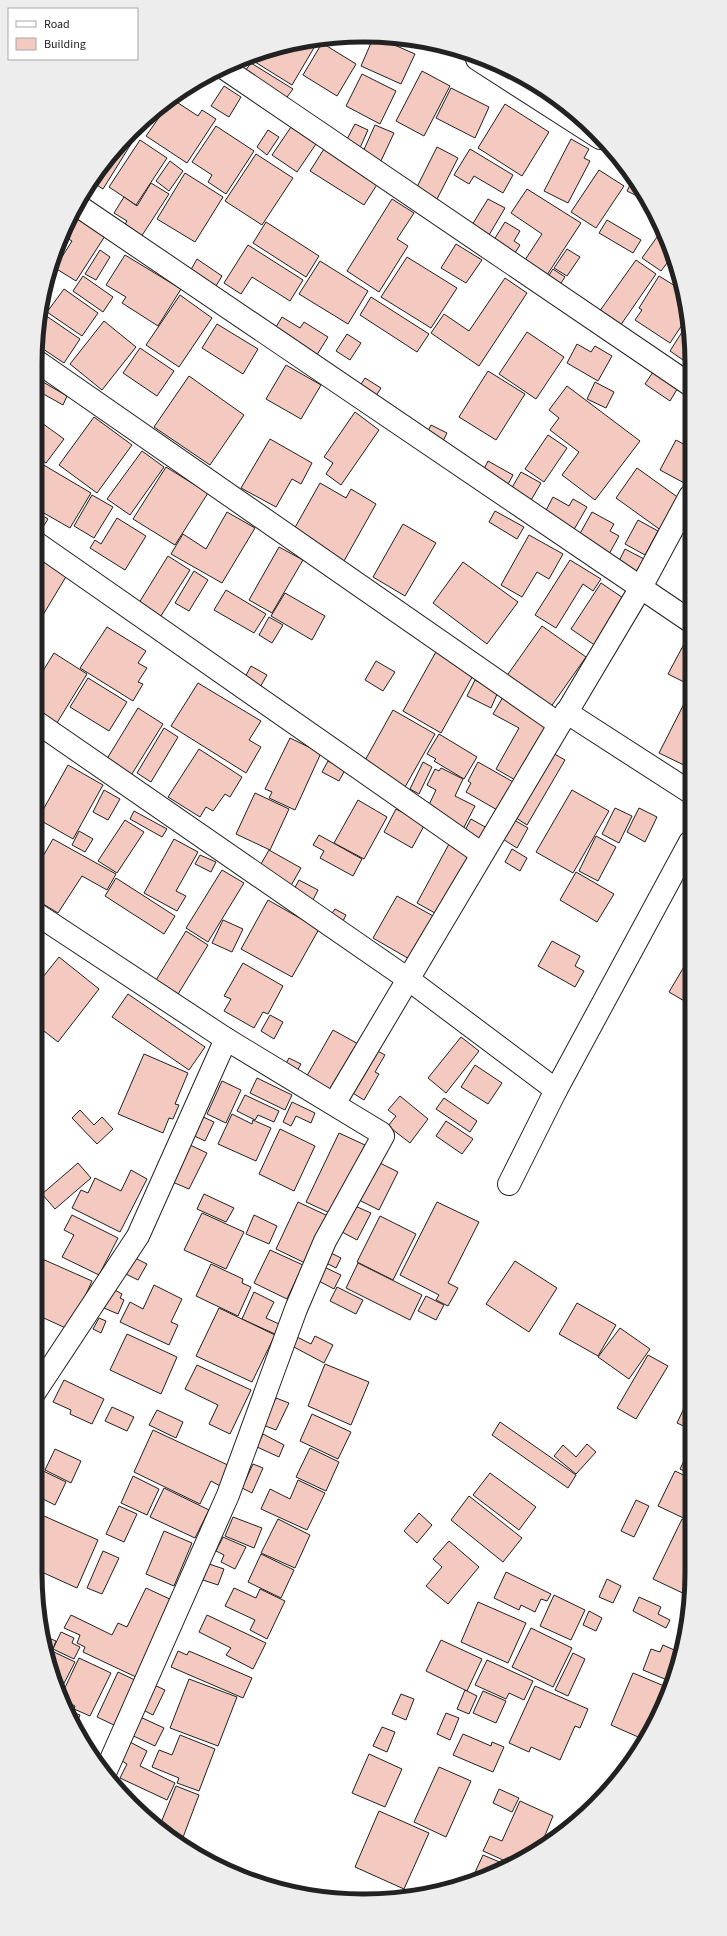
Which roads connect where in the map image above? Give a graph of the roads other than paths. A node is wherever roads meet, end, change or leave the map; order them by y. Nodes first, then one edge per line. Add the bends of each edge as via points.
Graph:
1 (490, 68) edge
2 (229, 71) edge
3 (575, 122) edge
4 (82, 208) edge
5 (42, 364) edge
6 (685, 381) edge
7 (685, 505) edge
8 (42, 547) edge
9 (640, 589) junction
10 (685, 618) edge
11 (563, 718) junction
12 (42, 726) edge
13 (685, 789) edge
14 (685, 851) edge
15 (482, 854) junction
16 (42, 918) edge
17 (408, 979) junction
18 (226, 1039) junction
19 (556, 1090) junction
20 (334, 1104) junction
21 (509, 1184) dead end
22 (42, 1381) edge
23 (108, 1767) edge

1 - 3 street
2 - 6 street
4 - 9 street
5 - 11 street
7 - 9 street
8 - 15 street
9 - 10 street
9 - 11 street
11 - 13 street
11 - 15 street
12 - 17 street
14 - 19 street
15 - 17 street
16 - 18 street
17 - 19 street
17 - 20 street
18 - 20 street
18 - 22 street via 138,1236
19 - 21 street
20 - 23 street via 383,1136 325,1241 296,1309 228,1495

